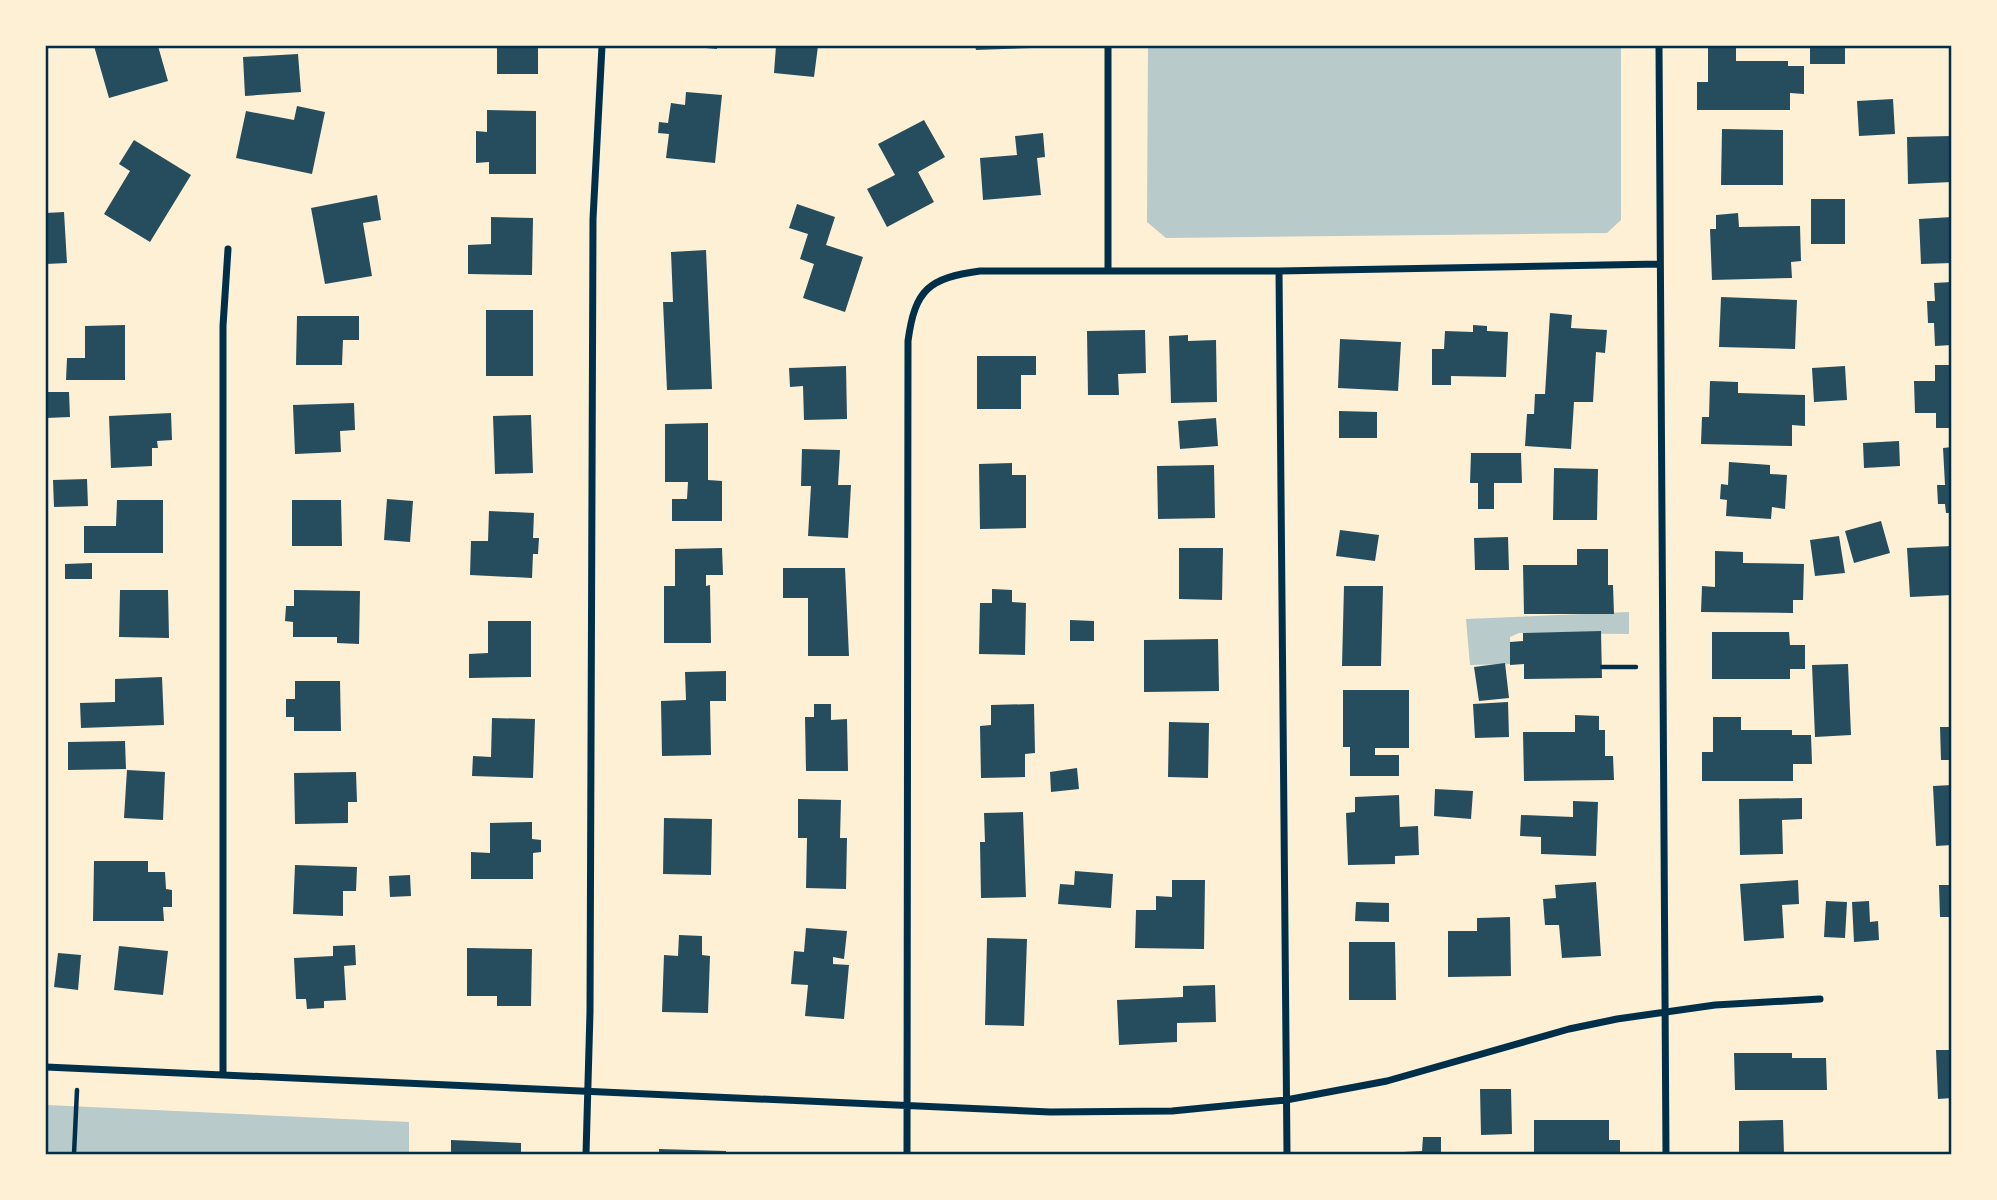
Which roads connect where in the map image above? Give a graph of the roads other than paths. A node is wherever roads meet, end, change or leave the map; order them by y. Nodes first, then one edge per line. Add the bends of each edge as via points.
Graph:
1 (603, 46) edge
2 (1108, 46) edge
3 (1660, 46) edge
4 (228, 249) dead end
5 (1659, 264) junction
6 (1108, 270) junction
7 (1279, 271) junction
8 (1820, 999) dead end
9 (1664, 1011) junction
10 (46, 1067) edge
11 (223, 1075) junction
12 (587, 1091) junction
13 (1286, 1100) junction
14 (908, 1105) junction
15 (586, 1154) edge
16 (907, 1154) edge
17 (1287, 1154) edge
18 (1666, 1154) edge

1 - 12 street via 593,219
2 - 6 street
3 - 5 street
4 - 11 street via 223,326
5 - 7 street
5 - 9 street
6 - 7 street
6 - 14 street via 948,275 924,290 912,313 908,341
7 - 13 street
8 - 9 street
9 - 13 street via 1569,1029 1387,1080
9 - 18 street
10 - 11 street
11 - 12 street
12 - 14 street
12 - 15 street
13 - 14 street via 1110,1113
13 - 17 street
14 - 16 street

